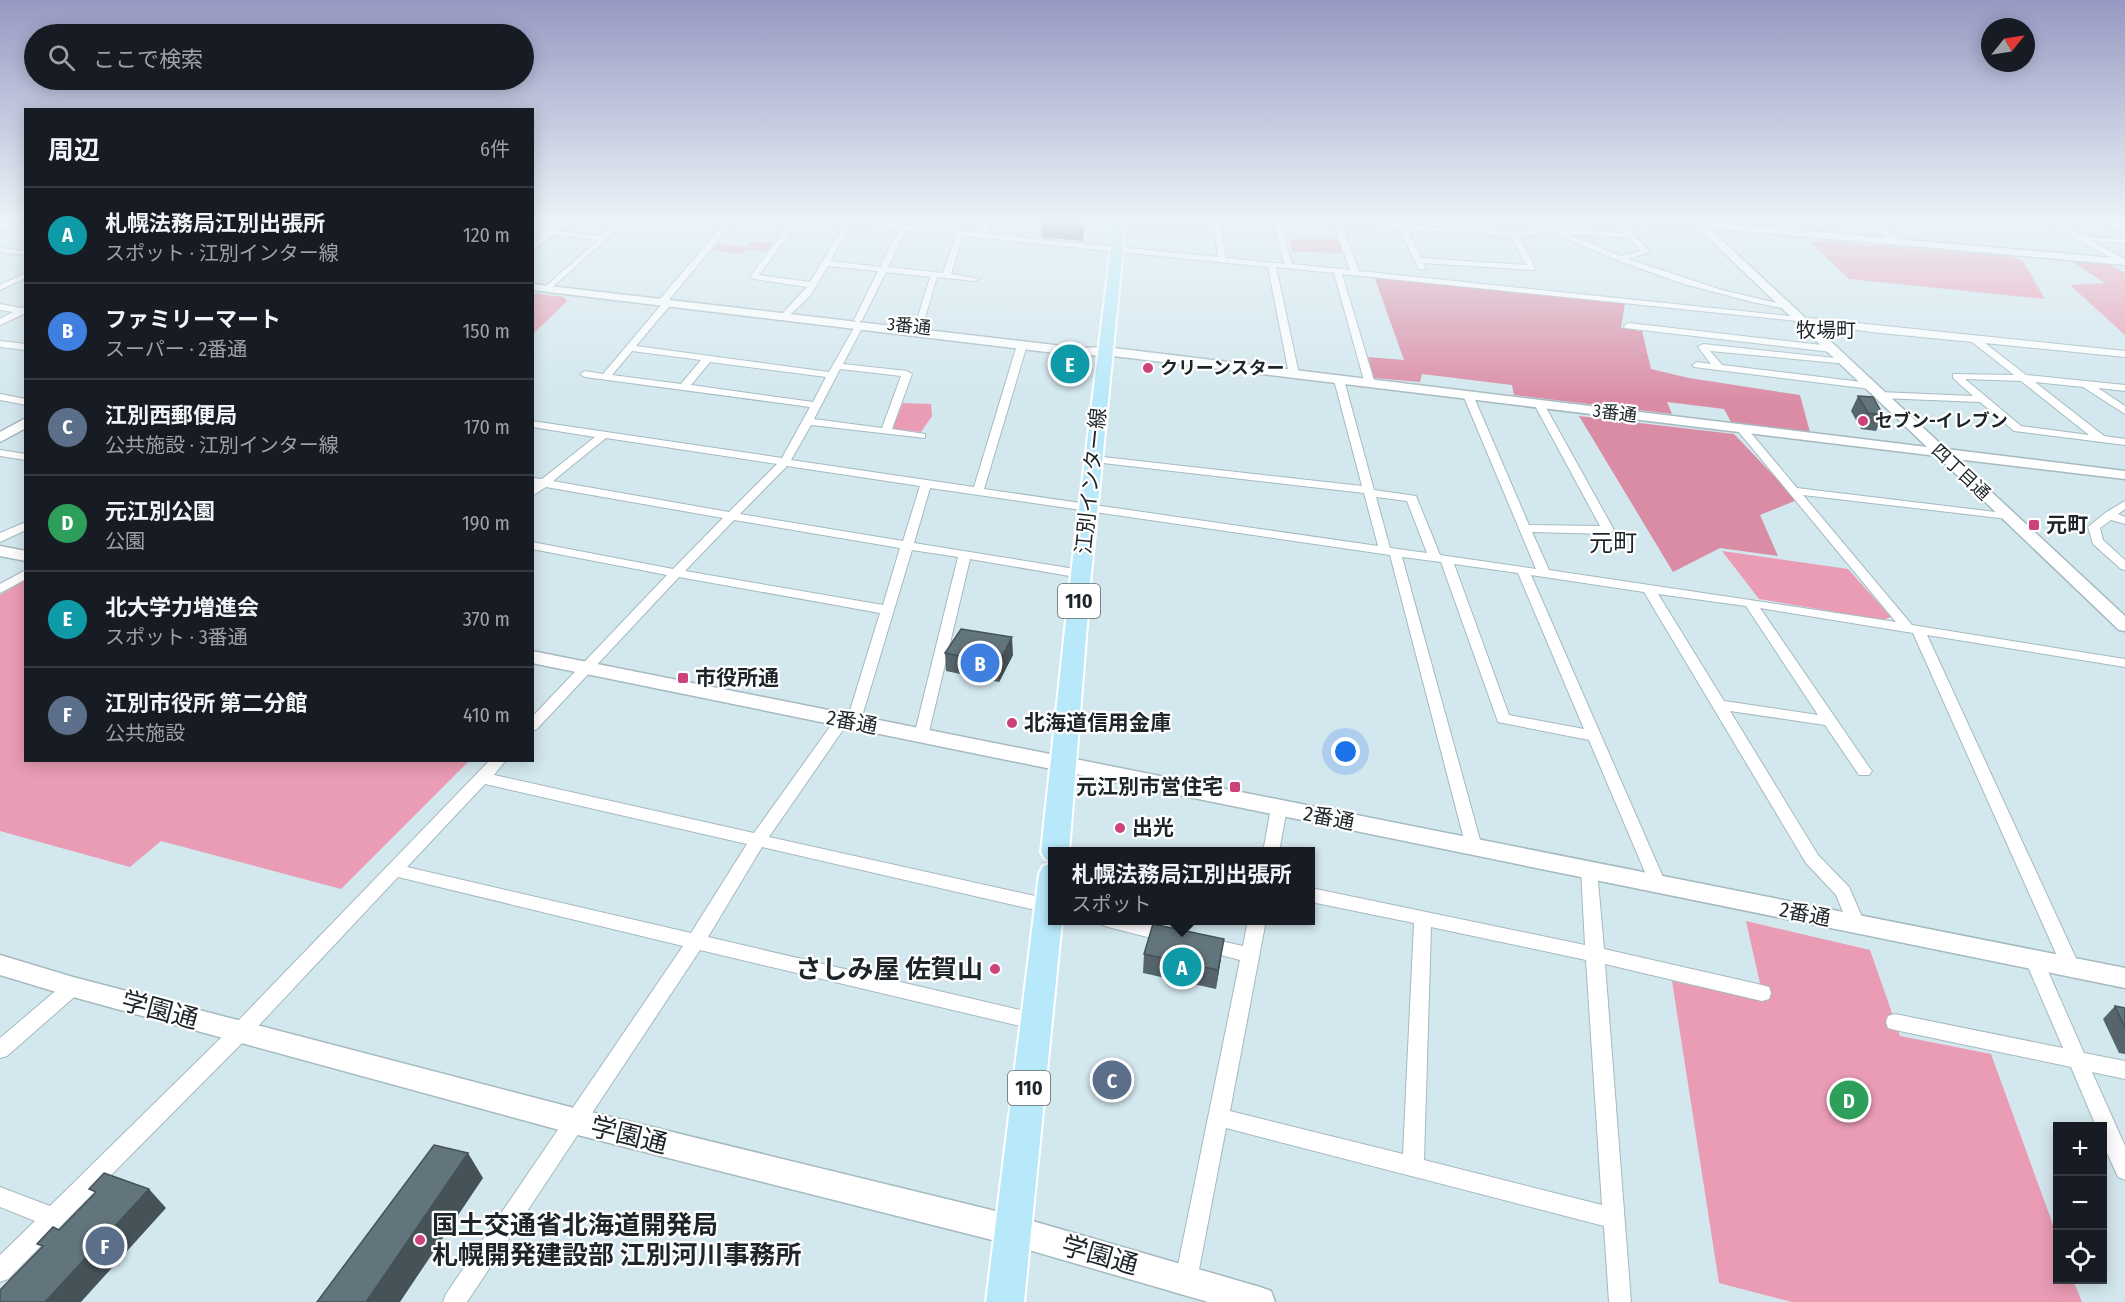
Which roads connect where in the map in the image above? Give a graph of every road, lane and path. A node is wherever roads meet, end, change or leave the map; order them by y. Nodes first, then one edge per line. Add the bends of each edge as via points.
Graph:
1 (16, 280) edge
2 (558, 280) edge
3 (682, 280) edge
4 (774, 280) edge
5 (815, 280) edge
6 (879, 280) edge
7 (933, 280) edge
8 (1113, 280) edge
9 (1273, 280) edge
10 (1340, 280) edge
11 (1427, 280) edge
12 (1682, 280) edge
13 (1758, 280) edge
14 (534, 282) edge
15 (812, 285) junction
16 (551, 286) junction
17 (534, 287) edge
18 (0, 288) edge
19 (666, 300) junction
20 (1786, 306) junction
21 (0, 308) edge
22 (24, 310) edge
23 (788, 314) junction
24 (1798, 318) junction
25 (0, 322) edge
26 (859, 323) junction
27 (1628, 326) dead end
28 (918, 330) junction
29 (1974, 339) junction
30 (0, 344) edge
31 (1022, 345) junction
32 (24, 347) edge
33 (629, 348) junction
34 (1831, 349) junction
35 (1105, 351) junction
36 (2125, 354) edge
37 (707, 359) junction
38 (1845, 362) junction
39 (1697, 365) dead end
40 (1719, 368) junction
41 (835, 371) junction
42 (585, 374) dead end
43 (1294, 374) junction
44 (606, 376) junction
45 (2023, 378) junction
46 (1339, 380) junction
47 (1370, 384) junction
48 (2085, 384) junction
49 (1870, 386) junction
50 (684, 387) junction
51 (2125, 388) edge
52 (1468, 395) junction
53 (1880, 395) junction
54 (0, 397) edge
55 (1983, 399) junction
56 (24, 402) edge
57 (1539, 404) junction
58 (816, 405) junction
59 (2125, 411) edge
60 (807, 421) junction
61 (24, 423) edge
62 (534, 424) edge
63 (1742, 429) junction
64 (886, 432) junction
65 (604, 435) junction
66 (921, 436) dead end
67 (0, 438) edge
68 (2102, 439) junction
69 (2125, 442) edge
70 (0, 453) edge
71 (1941, 453) junction
72 (24, 457) edge
73 (1094, 459) junction
74 (785, 462) junction
75 (2125, 475) edge
76 (534, 481) edge
77 (546, 482) junction
78 (926, 484) junction
79 (534, 491) edge
80 (1369, 491) junction
81 (1794, 491) junction
82 (978, 492) junction
83 (2125, 504) edge
84 (1088, 508) junction
85 (2109, 515) junction
86 (732, 516) junction
87 (2008, 516) junction
88 (2125, 521) edge
89 (24, 526) edge
90 (1525, 528) junction
91 (0, 538) edge
92 (534, 545) edge
93 (908, 546) junction
94 (0, 551) edge
95 (1390, 551) junction
96 (965, 555) junction
97 (24, 556) edge
98 (1440, 558) junction
99 (2125, 566) edge
100 (1522, 570) junction
101 (676, 573) junction
102 (1544, 573) junction
103 (1081, 574) junction
104 (24, 575) edge
105 (1648, 588) junction
106 (0, 589) edge
107 (1750, 603) junction
108 (888, 610) junction
109 (2125, 626) edge
110 (1913, 629) junction
111 (534, 657) edge
112 (2125, 663) edge
113 (587, 668) junction
114 (1719, 705) junction
115 (847, 721) junction
116 (1830, 721) junction
117 (534, 724) edge
118 (921, 736) junction
119 (1594, 736) junction
120 (497, 762) edge
121 (1064, 765) junction
122 (1864, 771) dead end
123 (482, 778) junction
124 (1280, 808) junction
125 (759, 839) junction
126 (1056, 847) edge
127 (1272, 847) edge
128 (1474, 847) junction
129 (394, 870) junction
130 (1589, 870) junction
131 (1658, 884) junction
132 (1315, 896) edge
133 (1048, 905) edge
134 (1423, 918) junction
135 (1856, 924) junction
136 (1049, 925) edge
137 (1124, 925) edge
138 (1256, 925) edge
139 (696, 941) junction
140 (1595, 954) junction
141 (1250, 956) junction
142 (2034, 960) junction
143 (0, 965) edge
144 (2071, 967) junction
145 (2125, 978) edge
146 (73, 987) junction
147 (1762, 993) dead end
148 (1036, 1022) junction
149 (1895, 1022) dead end
150 (240, 1032) junction
151 (0, 1050) edge
152 (2077, 1059) junction
153 (2125, 1070) edge
154 (1218, 1117) junction
155 (574, 1121) junction
156 (1413, 1167) junction
157 (2125, 1170) edge
158 (0, 1197) edge
159 (52, 1217) junction
160 (1613, 1218) junction
161 (1012, 1230) junction
162 (0, 1271) edge
163 (1186, 1280) junction
164 (454, 1302) edge
165 (1005, 1302) edge
166 (1260, 1302) edge
167 (1620, 1302) edge

1 - 18 street
2 - 16 street
3 - 19 street
4 - 15 street
5 - 15 street
6 - 26 street
7 - 28 street
8 - 35 main road, 江別インター線 / 110
9 - 43 street
10 - 47 street
11 - 24 street
12 - 20 street via 1750,301
13 - 20 street, 四丁目通
14 - 16 street, 3番通
15 - 23 street
16 - 17 street, 3番通
16 - 19 street, 3番通
19 - 23 street, 3番通
19 - 33 street
20 - 24 street, 四丁目通
21 - 22 street
22 - 25 street
23 - 26 street, 3番通
24 - 29 street
24 - 34 street, 四丁目通
26 - 28 street, 3番通
26 - 41 street
27 - 34 street
28 - 31 street, 3番通
28 - 35 street, 3番通
29 - 36 street
29 - 45 street
30 - 32 street
31 - 35 street, 3番通
31 - 82 street
33 - 37 street
33 - 44 street
34 - 38 street, 四丁目通
35 - 43 street, 3番通
35 - 73 main road, 江別インター線 / 110
37 - 41 street
37 - 50 street
38 - 40 street via 1703,347
38 - 49 street, 四丁目通
39 - 40 street
40 - 49 street
41 - 58 street
41 - 64 street via 907,374
42 - 44 street
43 - 46 street, 3番通
44 - 50 street
45 - 48 street
45 - 55 street via 1956,376
45 - 68 street
46 - 47 street, 3番通
46 - 80 street
47 - 52 street, 3番通
48 - 51 street
48 - 59 street
49 - 53 street, 四丁目通
50 - 58 street
52 - 57 street, 3番通
52 - 90 street
53 - 55 street
53 - 71 street, 四丁目通
54 - 56 street
55 - 68 street via 2018,429
57 - 63 street, 3番通
57 - 90 street via 1608,530
58 - 60 street
60 - 64 street
60 - 74 street
61 - 67 street
62 - 65 street
63 - 71 street, 3番通
63 - 81 street
64 - 66 street
65 - 74 street
65 - 77 street
68 - 69 street
70 - 72 street
71 - 75 street, 3番通
71 - 87 street, 四丁目通
73 - 80 street
73 - 84 main road, 江別インター線 / 110
74 - 78 street
74 - 86 street
76 - 77 street
77 - 79 street
77 - 86 street
78 - 82 street
78 - 93 street
80 - 95 street
80 - 98 street via 1412,498
81 - 87 street
81 - 110 street
82 - 84 street
83 - 85 street
84 - 95 street
84 - 103 main road, 江別インター線 / 110
85 - 88 street
85 - 99 street via 2094,527 2097,541
86 - 93 street
86 - 101 street
87 - 109 street, 四丁目通
89 - 91 street
90 - 102 street
92 - 101 street
93 - 96 street
93 - 108 street
94 - 97 street
95 - 98 street
95 - 128 street
96 - 103 street
96 - 118 street
98 - 100 street
98 - 119 street via 1503,719
100 - 102 street
100 - 119 street
101 - 108 street
101 - 113 street
102 - 105 street
103 - 121 main road, 江別インター線 / 110
104 - 106 street
105 - 107 street
105 - 114 street
107 - 110 street
107 - 116 street
108 - 115 street
110 - 112 street
110 - 144 street
111 - 113 street, 2番通
113 - 115 street, 2番通
113 - 117 street
114 - 116 street
114 - 135 street via 1812,858 1843,892
115 - 118 street, 2番通
115 - 125 street
116 - 122 street
118 - 121 street, 2番通
119 - 131 street
120 - 123 street
121 - 124 street, 2番通
121 - 126 main road, 江別インター線 / 110
123 - 125 street
123 - 129 street
124 - 127 street
124 - 128 street, 2番通
125 - 133 street
125 - 139 street
128 - 130 street, 2番通
129 - 139 street
129 - 150 street
130 - 131 street, 2番通
130 - 140 street
131 - 135 street, 2番通
132 - 134 street
134 - 140 street
134 - 156 street
135 - 142 street, 2番通
136 - 148 main road, 110
137 - 141 street
138 - 141 street
139 - 148 street
139 - 155 street
140 - 147 street
140 - 160 street
141 - 154 street
142 - 144 street, 2番通
142 - 152 street
143 - 146 street, 学園通
144 - 145 street, 2番通
146 - 150 street, 学園通
146 - 151 street
148 - 161 main road, 110
149 - 152 street
150 - 155 street, 学園通
150 - 159 street
152 - 153 street
152 - 157 street
154 - 156 street
154 - 163 street
155 - 161 street, 学園通
155 - 164 street
156 - 160 street
158 - 159 street
159 - 162 street
160 - 167 street
161 - 163 street, 学園通
161 - 165 main road, 110
163 - 166 street, 学園通

